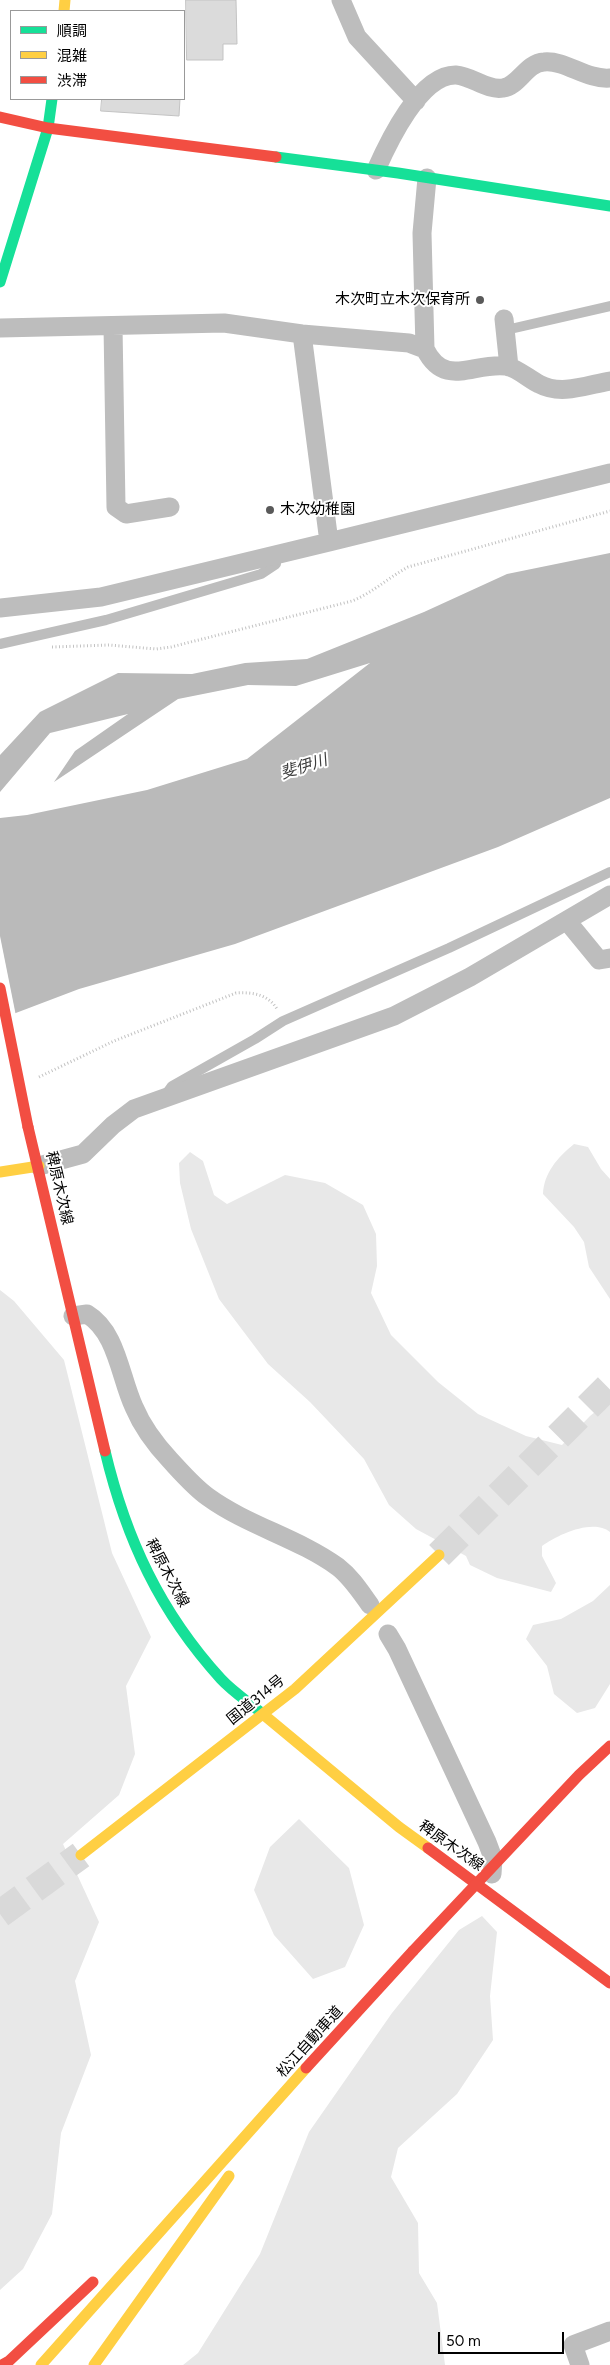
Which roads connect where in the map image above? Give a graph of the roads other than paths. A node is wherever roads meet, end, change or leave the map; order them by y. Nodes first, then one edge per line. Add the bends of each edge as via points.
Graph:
1 (341, 0) edge
2 (610, 78) edge
3 (52, 100) edge
4 (416, 101) junction
5 (0, 117) edge
6 (48, 128) junction
7 (376, 170) junction
8 (427, 178) junction
9 (610, 206) edge
10 (0, 282) edge
11 (610, 306) edge
12 (505, 325) joint
13 (112, 326) junction
14 (0, 328) edge
15 (302, 334) junction
16 (425, 349) junction
17 (509, 367) junction
18 (610, 380) edge
19 (610, 473) edge
20 (170, 507) dead end
21 (328, 542) junction
22 (276, 556) junction
23 (0, 608) edge
24 (0, 644) edge
25 (610, 872) edge
26 (610, 895) edge
27 (567, 921) junction
28 (610, 958) edge
29 (0, 988) edge
30 (167, 1097) junction
31 (39, 1166) junction
32 (0, 1172) edge
33 (73, 1316) junction
34 (439, 1555) tunnel mouth
35 (370, 1604) dead end
36 (388, 1634) dead end
37 (263, 1715) junction
38 (610, 1746) edge
39 (81, 1855) tunnel mouth
40 (485, 1888) junction
41 (610, 1983) edge
42 (298, 2078) junction
43 (226, 2155) junction
44 (132, 2244) dead end
45 (103, 2272) dead end
46 (610, 2332) edge
47 (2, 2365) edge
48 (41, 2365) edge
49 (94, 2365) edge
50 (580, 2365) edge

1 - 4 street via 357,37
2 - 4 street via 591,76 544,62 537,63 511,85 501,89 462,76 444,77 427,88
3 - 6 main road
4 - 7 street via 395,132
5 - 6 main road
6 - 7 main road
6 - 10 main road
7 - 8 main road
8 - 9 main road
8 - 16 street via 422,233
11 - 12 lane
12 - 17 street
13 - 14 street
13 - 15 street via 224,322
13 - 20 street via 116,507 126,514
15 - 16 street via 409,343
15 - 21 street
16 - 17 street via 434,364 445,371
17 - 18 street via 553,390
19 - 21 street
21 - 22 street
22 - 23 street via 101,597
22 - 24 lane via 276,564 261,574 106,620
25 - 30 lane via 283,1021 172,1086
26 - 27 street
27 - 28 street via 599,960
27 - 30 street via 394,1016
29 - 31 main road, 稗原木次線, bridge
30 - 31 street via 134,1109 83,1154
31 - 32 main road
31 - 33 main road, 稗原木次線
33 - 35 street via 87,1314 100,1325 134,1408 168,1458 190,1481 208,1497 338,1568
33 - 37 main road, 稗原木次線 via 113,1484 143,1565 187,1638 222,1680
34 - 37 main road, 国道314号
36 - 40 street via 493,1858 494,1871
37 - 39 main road, 国道314号
37 - 40 main road, 稗原木次線 via 399,1827
38 - 42 main road, 松江自動車道, bridge via 579,1775
40 - 41 main road, 稗原木次線
42 - 43 main road, 松江自動車道
42 - 49 main road
43 - 44 main road
43 - 48 main road, 松江自動車道
45 - 47 main road
46 - 50 street via 573,2345

